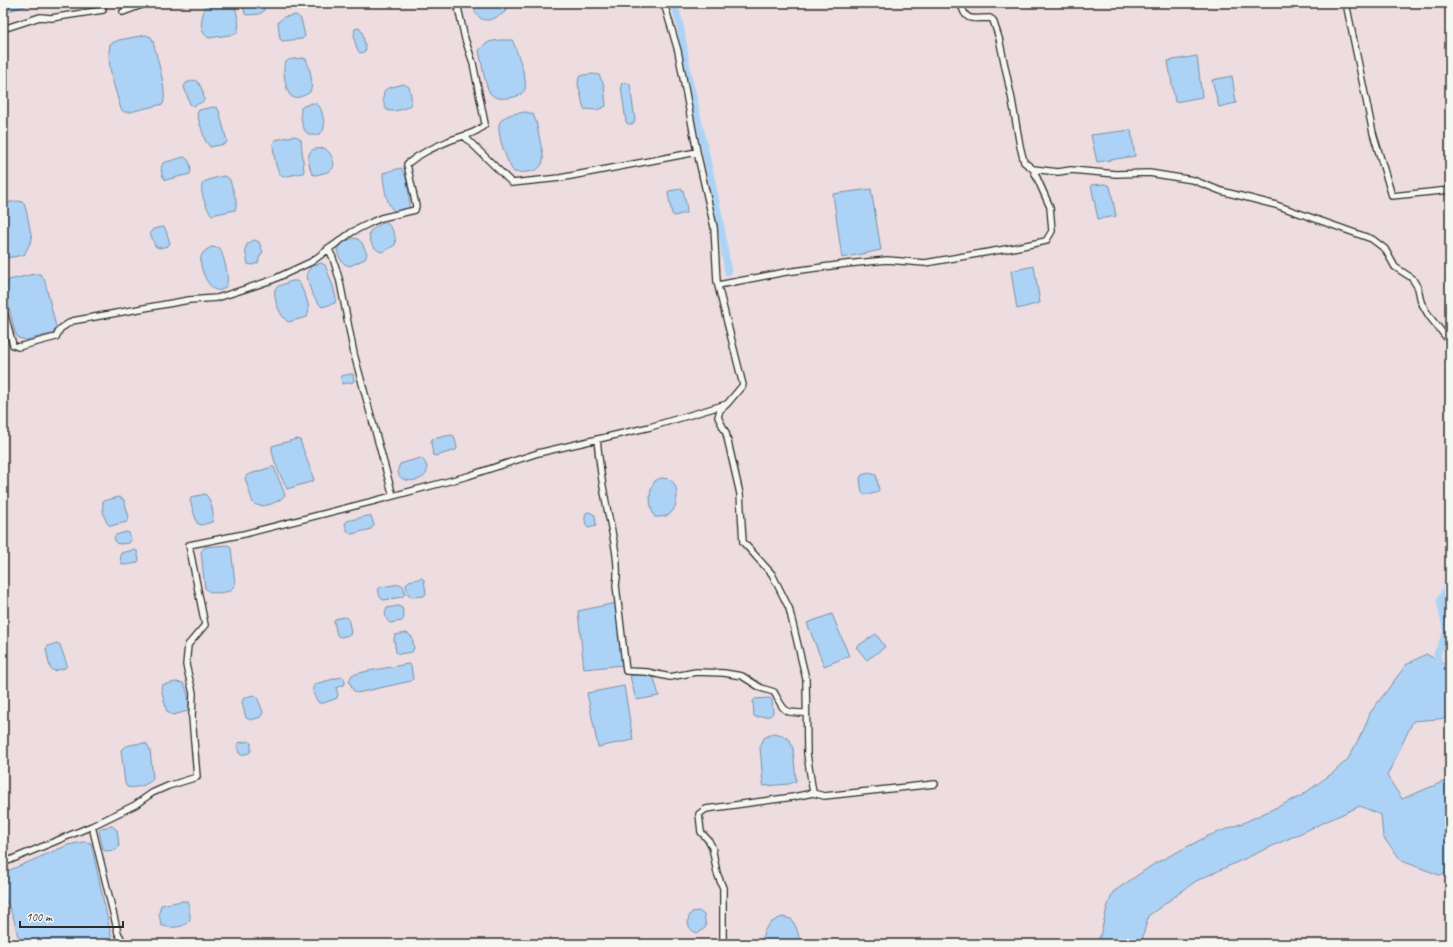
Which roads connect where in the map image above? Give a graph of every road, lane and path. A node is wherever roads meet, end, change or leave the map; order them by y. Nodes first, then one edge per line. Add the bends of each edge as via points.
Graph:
1 (102, 3) edge
2 (147, 3) edge
3 (457, 3) edge
4 (664, 3) edge
5 (961, 3) edge
6 (1346, 3) edge
7 (123, 12) dead end
8 (3, 29) edge
9 (464, 136) junction
10 (697, 152) junction
11 (1033, 169) junction
12 (1450, 190) edge
13 (328, 248) junction
14 (718, 284) junction
15 (3, 308) edge
16 (1450, 342) edge
17 (727, 404) junction
18 (597, 439) junction
19 (393, 496) junction
20 (806, 713) junction
21 (935, 784) dead end
22 (813, 793) junction
23 (92, 826) junction
24 (3, 863) edge
25 (124, 944) edge
26 (723, 944) edge

1 - 8 street via 103,10 51,18 40,17
2 - 7 street
3 - 9 street via 473,63 485,124
4 - 10 street via 678,51
5 - 11 street via 968,18 993,20 1024,162
6 - 12 street via 1373,133 1392,196
9 - 10 street via 512,183 560,178
9 - 13 street via 418,155 407,164 415,210 382,218 352,232
10 - 14 street via 714,228
11 - 14 street via 1050,207 1052,231 1046,241 925,263 887,260 846,264
11 - 16 street via 1116,174 1149,173 1193,180 1221,191 1276,205 1372,239 1385,249 1395,267 1412,278 1429,316
13 - 15 street via 310,262 272,280 218,298 190,300 72,321 60,329 56,337 18,347 13,345
13 - 19 street via 334,258 354,354
14 - 17 street via 743,385
17 - 18 street via 650,427
17 - 20 street via 720,410 718,417 726,433 740,494 743,542 772,574 789,608 806,679
18 - 19 street via 538,453 468,476
18 - 20 street via 615,554 626,671 670,677 696,672 742,676 761,688 774,692 784,710
19 - 23 street via 189,545 204,625 188,645 186,665 193,693 192,717 197,777 152,793 135,805
20 - 22 street via 807,754
21 - 22 street via 824,796
22 - 26 street via 706,809 699,814 701,832 712,847 723,888
23 - 24 street
23 - 25 street via 118,934

